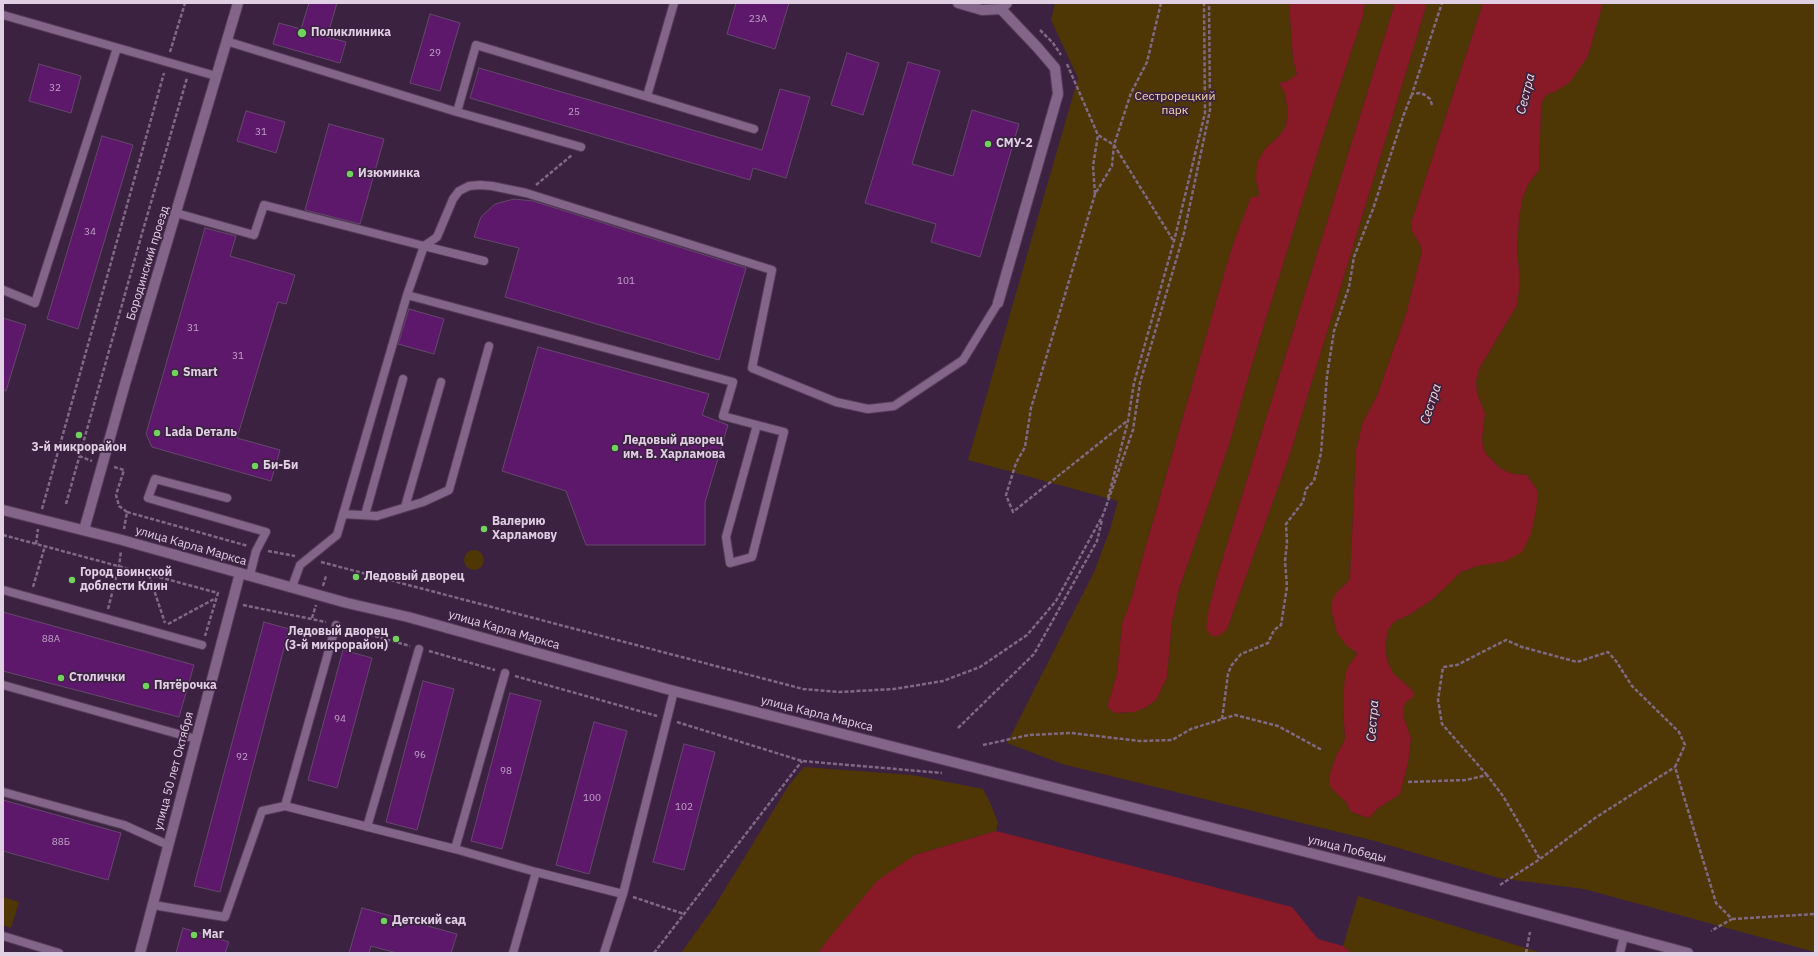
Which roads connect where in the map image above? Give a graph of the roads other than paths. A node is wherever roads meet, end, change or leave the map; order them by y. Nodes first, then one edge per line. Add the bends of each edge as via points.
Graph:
1 (238, 3) edge
2 (674, 3) edge
3 (958, 3) edge
4 (1004, 6) edge
5 (3, 15) edge
6 (226, 41) junction
7 (117, 48) junction
8 (216, 76) junction
9 (646, 96) junction
10 (457, 112) junction
11 (754, 129) dead end
12 (580, 147) road end
13 (176, 213) junction
14 (424, 246) junction
15 (484, 261) dead end
16 (3, 290) edge
17 (407, 295) junction
18 (998, 303) joint
19 (489, 346) dead end
20 (403, 380) dead end
21 (441, 382) dead end
22 (757, 425) junction
23 (227, 498) dead end
24 (405, 508) junction
25 (3, 510) edge
26 (343, 514) junction
27 (365, 515) junction
28 (84, 530) junction
29 (245, 574) junction
30 (292, 587) junction
31 (3, 590) edge
32 (336, 625) road end
33 (202, 645) road end
34 (419, 648) road end
35 (505, 673) road end
36 (3, 685) edge
37 (674, 691) junction
38 (196, 739) junction
39 (998, 773) joint
40 (3, 792) edge
41 (285, 806) junction
42 (367, 827) junction
43 (168, 845) junction
44 (455, 849) junction
45 (536, 872) junction
46 (623, 894) junction
47 (152, 904) junction
48 (3, 936) edge
49 (1624, 936) junction
50 (59, 953) edge
51 (140, 953) edge
52 (513, 953) edge
53 (604, 953) edge
54 (1620, 953) edge
55 (1688, 953) edge

1 - 6 street, Бородинский проезд
2 - 9 lane
3 - 4 street via 982,10
4 - 18 street via 1055,68 1058,94
5 - 7 lane
6 - 8 street, Бородинский проезд
6 - 10 lane
7 - 8 lane
7 - 16 lane via 35,303
8 - 13 street, Бородинский проезд
9 - 10 lane via 476,45
9 - 11 lane
10 - 12 lane
13 - 14 lane via 254,235 264,205
13 - 28 street, Бородинский проезд
14 - 15 lane
14 - 17 lane
14 - 18 lane via 437,236 453,199 459,192 469,186 480,185 526,193 772,270 752,368 836,402 868,409 894,406 964,360
17 - 22 lane via 733,382 723,416
17 - 26 lane
19 - 24 lane via 448,490
20 - 27 lane
21 - 24 lane
22 - 22 lane via 784,432 752,557 730,563 726,537
23 - 29 lane via 155,480 148,498 266,532
24 - 27 lane via 377,516
25 - 28 street, улица Карла Маркса
26 - 27 lane
26 - 30 lane via 337,535 300,565
28 - 29 street, улица Карла Маркса
29 - 30 street, улица Карла Маркса
29 - 38 street, улица 50 лет Октября via 232,603
30 - 37 street, улица Карла Маркса
31 - 33 lane
32 - 41 lane
34 - 42 lane
35 - 44 lane
36 - 38 lane
37 - 39 street, улица Карла Маркса
37 - 46 lane
38 - 43 street, улица 50 лет Октября
39 - 49 street, улица Победы
40 - 43 lane via 124,825
41 - 42 lane
41 - 47 lane via 262,811 225,917
42 - 44 lane
43 - 47 street, улица 50 лет Октября
44 - 45 lane
45 - 46 lane
45 - 52 lane
46 - 53 lane
47 - 51 street, улица 50 лет Октября
48 - 50 lane
49 - 54 lane
49 - 55 street, улица Победы

